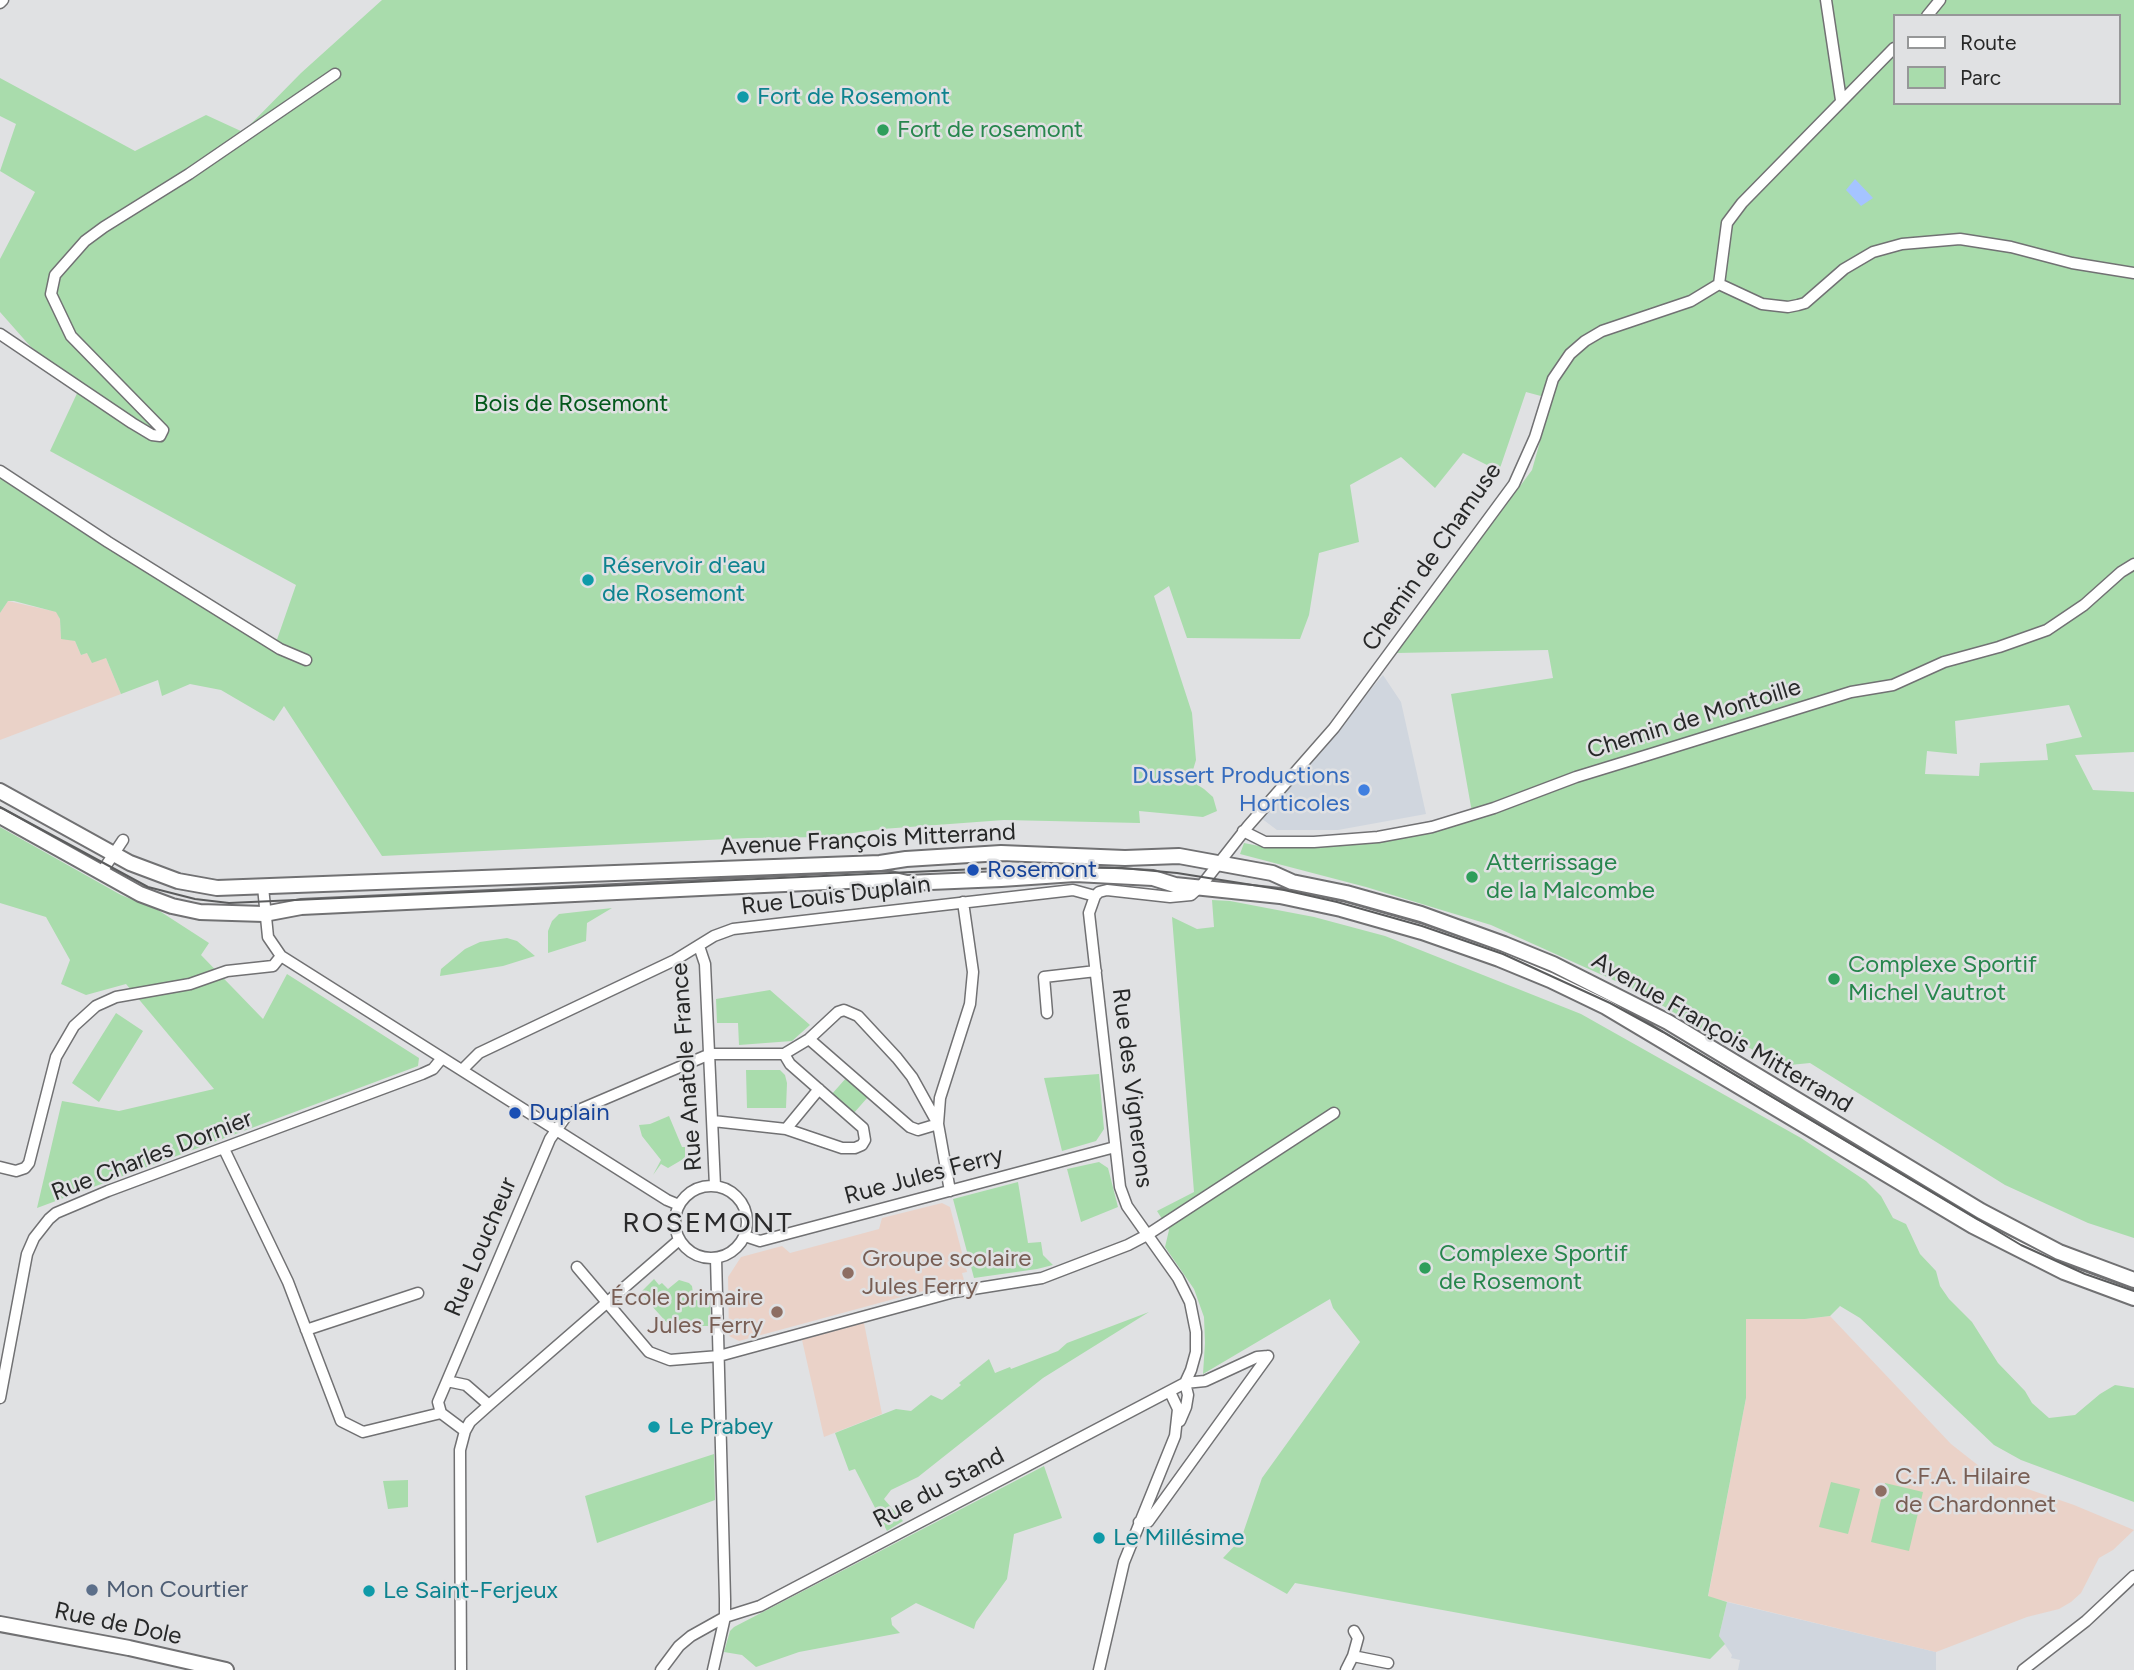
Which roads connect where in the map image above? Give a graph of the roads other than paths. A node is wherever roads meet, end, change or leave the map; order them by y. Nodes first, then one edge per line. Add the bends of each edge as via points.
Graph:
1 (1826, 0) edge
2 (1940, 0) edge
3 (1929, 14) edge
4 (1892, 50) edge
5 (335, 75) dead end
6 (1841, 100) junction
7 (2134, 273) edge
8 (1719, 284) junction
9 (0, 334) edge
10 (0, 471) edge
11 (2134, 564) edge
12 (306, 660) dead end
13 (0, 791) edge
14 (0, 816) edge
15 (1243, 831) junction
16 (123, 840) dead end
17 (112, 853) junction
18 (1219, 863) junction
19 (101, 873) junction
20 (1201, 886) junction
21 (262, 887) junction
22 (1095, 895) junction
23 (963, 902) junction
24 (264, 914) junction
25 (699, 946) junction
26 (281, 956) junction
27 (1096, 971) junction
28 (1047, 1013) dead end
29 (809, 1039) junction
30 (710, 1054) junction
31 (784, 1054) junction
32 (442, 1058) junction
33 (462, 1070) junction
34 (819, 1090) junction
35 (1334, 1113) dead end
36 (713, 1121) junction
37 (938, 1124) junction
38 (555, 1129) junction
39 (786, 1129) junction
40 (1115, 1147) junction
41 (224, 1149) junction
42 (0, 1167) edge
43 (715, 1186) junction
44 (950, 1191) junction
45 (679, 1205) junction
46 (1147, 1235) junction
47 (745, 1236) junction
48 (679, 1240) junction
49 (716, 1258) junction
50 (577, 1267) dead end
51 (2134, 1280) edge
52 (418, 1293) dead end
53 (2134, 1298) edge
54 (608, 1303) junction
55 (306, 1330) junction
56 (719, 1356) junction
57 (447, 1381) junction
58 (1185, 1383) junction
59 (1171, 1392) junction
60 (0, 1398) edge
61 (489, 1405) junction
62 (441, 1413) junction
63 (465, 1431) junction
64 (1175, 1436) junction
65 (1139, 1522) junction
66 (2134, 1576) edge
67 (725, 1617) junction
68 (0, 1623) edge
69 (1354, 1631) dead end
70 (1353, 1656) junction
71 (1388, 1663) dead end
72 (226, 1670) edge
73 (461, 1670) edge
74 (661, 1670) edge
75 (713, 1670) edge
76 (1099, 1670) edge
77 (1346, 1670) edge
78 (2023, 1670) edge

1 - 6 street
2 - 3 street
4 - 6 street
5 - 9 street via 104,227 55,275 51,294 71,336 163,430 160,436 132,423
6 - 8 street via 1727,223
7 - 8 street via 1960,239 1873,251 1805,303 1788,307 1762,304
8 - 15 street, Chemin de Chamuse via 1691,301 1602,331 1570,354 1553,379 1514,484 1334,728
10 - 12 street via 280,649
11 - 15 street, Chemin de Montoille via 2047,631 1944,662 1893,685 1851,692 1432,827 1314,842 1265,842
13 - 17 main road, Avenue François Mitterrand
14 - 19 main road, Avenue François Mitterrand
15 - 18 street, Chemin de Chamuse
16 - 17 street
17 - 19 street
17 - 21 main road, Avenue François Mitterrand via 142,869 197,886
18 - 20 street, Chemin de Chamuse
18 - 21 main road, Avenue François Mitterrand via 1179,856 1125,859 1001,853 880,863
18 - 51 main road, Avenue François Mitterrand via 1421,914 1553,964 1668,1022 2004,1223 2059,1252
19 - 24 main road, Avenue François Mitterrand via 172,906 200,912
20 - 22 street, Rue Louis Duplain via 1182,898 1107,891
20 - 24 main road, Avenue François Mitterrand via 1153,878 1043,874 315,906
20 - 53 main road, Avenue François Mitterrand via 1341,909 1422,932 1550,980 1663,1039 1973,1226 2064,1272
21 - 24 street
22 - 23 street, Rue Louis Duplain via 1073,890
22 - 27 street, Rue des Vignerons via 1089,914
23 - 25 street, Rue Louis Duplain via 733,929
23 - 37 street via 973,972 970,1004 940,1098
24 - 26 street via 268,937
25 - 30 street, Rue Anatole France via 705,964
25 - 33 street, Rue Louis Duplain via 479,1054
26 - 32 street
26 - 42 street via 273,966 227,971 190,984 116,997 96,1006 74,1026 56,1057 29,1163 16,1171
27 - 28 street, Rue des Vignerons via 1044,977
27 - 40 street, Rue des Vignerons
29 - 31 street
29 - 37 street via 910,1128
29 - 37 street via 838,1012 849,1010 912,1077
30 - 31 street
30 - 36 street, Rue Anatole France
30 - 38 street via 568,1115
31 - 34 street
32 - 33 street
32 - 41 street, Rue Charles Dornier via 422,1074
33 - 38 street
34 - 39 street
34 - 39 street via 863,1128 862,1145 842,1148
35 - 46 street
36 - 39 street
36 - 43 street, Rue Anatole France
37 - 44 street
38 - 45 street
38 - 57 street, Rue Loucheur
40 - 44 street, Rue Jules Ferry
40 - 46 street, Rue des Vignerons via 1120,1187
41 - 55 street
41 - 60 street, Rue Charles Dornier via 76,1204 42,1226 27,1254
43 - 45 street via 695,1189
43 - 47 street via 740,1201 747,1222
44 - 47 street, Rue Jules Ferry via 760,1241
45 - 48 street via 674,1222
46 - 56 street via 1042,1278 954,1292
46 - 58 street, Rue des Vignerons via 1190,1302 1196,1352
47 - 49 street via 734,1251
48 - 49 street via 695,1255
48 - 54 street
49 - 56 street
50 - 54 street
52 - 55 street
54 - 56 street via 649,1352 659,1357
54 - 61 street
55 - 62 street via 337,1415 358,1432
56 - 67 street
57 - 61 street via 466,1385
57 - 62 street, Rue Loucheur via 439,1400
58 - 59 street
58 - 64 street, Rue des Vignerons via 1186,1407
58 - 65 street via 1205,1381 1268,1356 1148,1522
59 - 64 street via 1178,1409
59 - 67 street, Rue du Stand via 760,1606
61 - 63 street
62 - 63 street
63 - 73 street via 460,1450
64 - 65 street
65 - 76 street via 1121,1572
66 - 78 street
67 - 74 street, Rue du Stand via 691,1636
67 - 75 street
68 - 72 main road, Rue de Dole
69 - 70 street via 1358,1638
70 - 71 street
70 - 77 street

